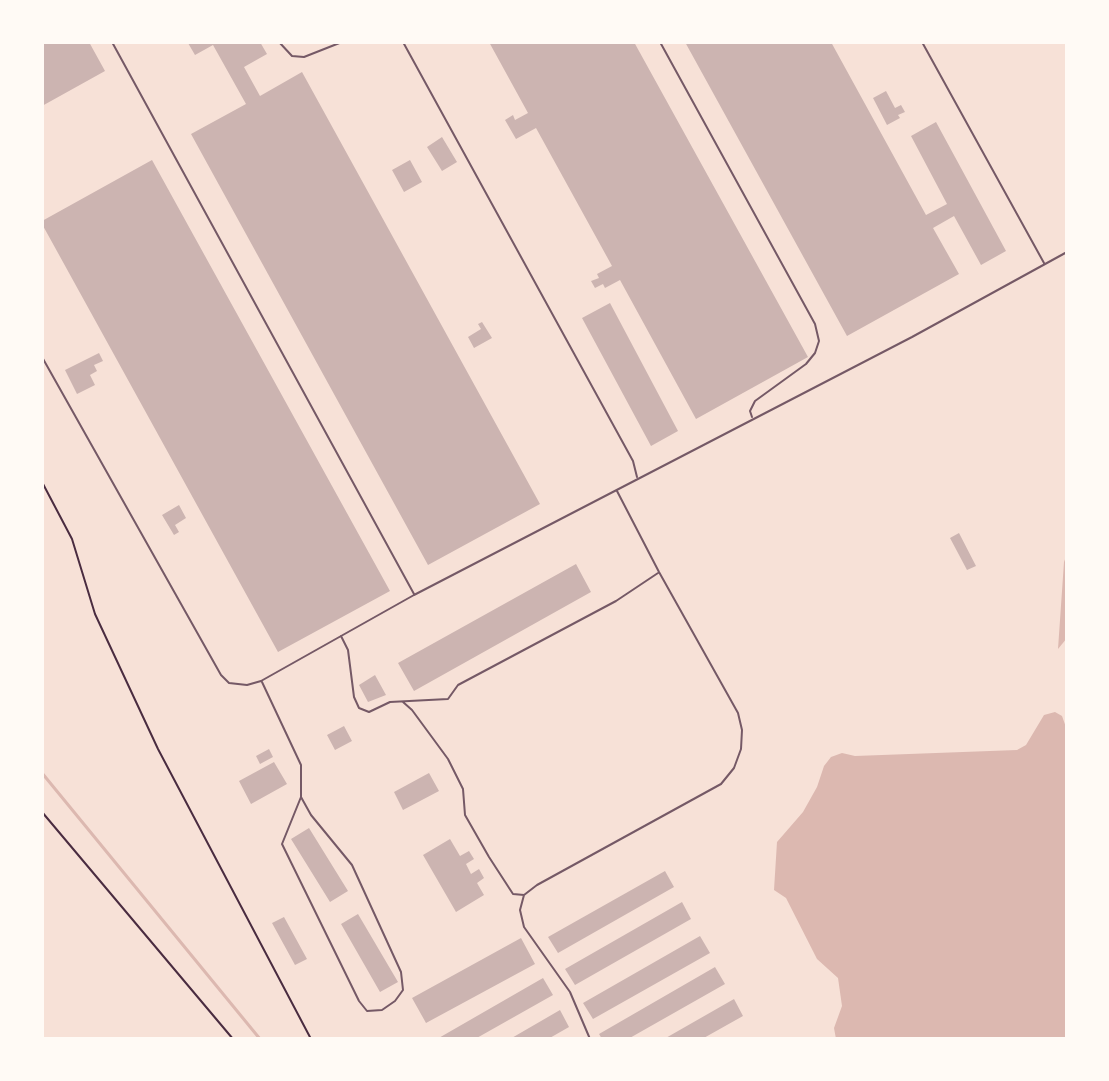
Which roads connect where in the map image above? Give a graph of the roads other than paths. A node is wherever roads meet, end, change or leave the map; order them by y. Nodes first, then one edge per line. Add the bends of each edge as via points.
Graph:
1 (112, 42) edge
2 (279, 42) edge
3 (342, 42) edge
4 (403, 42) edge
5 (660, 42) edge
6 (922, 42) edge
7 (1067, 252) edge
8 (1044, 264) junction
9 (42, 357) edge
10 (752, 419) junction
11 (637, 478) junction
12 (616, 490) junction
13 (659, 572) junction
14 (414, 595) junction
15 (341, 636) junction
16 (261, 681) junction
17 (402, 701) junction
18 (301, 797) junction
19 (524, 895) junction
20 (590, 1039) edge

1 - 14 lane
2 - 3 lane via 292,56 304,57
4 - 11 lane via 633,461
5 - 10 lane via 815,324 815,353 755,401
6 - 8 lane
7 - 8 lane
8 - 10 lane
9 - 16 lane via 221,675 229,683
10 - 11 lane
11 - 12 lane
12 - 13 lane
12 - 14 lane
13 - 17 lane via 616,601 458,685 448,699
13 - 19 lane via 738,713 741,749 734,768 721,784
14 - 15 lane
15 - 16 lane
15 - 17 lane via 359,708 369,712
16 - 18 lane via 301,765
17 - 19 lane via 448,759 463,789 465,815 489,857 513,894
18 - 18 lane via 352,865 401,972 403,990 382,1010 367,1011 359,1001 282,844
19 - 20 lane via 524,927 570,992

